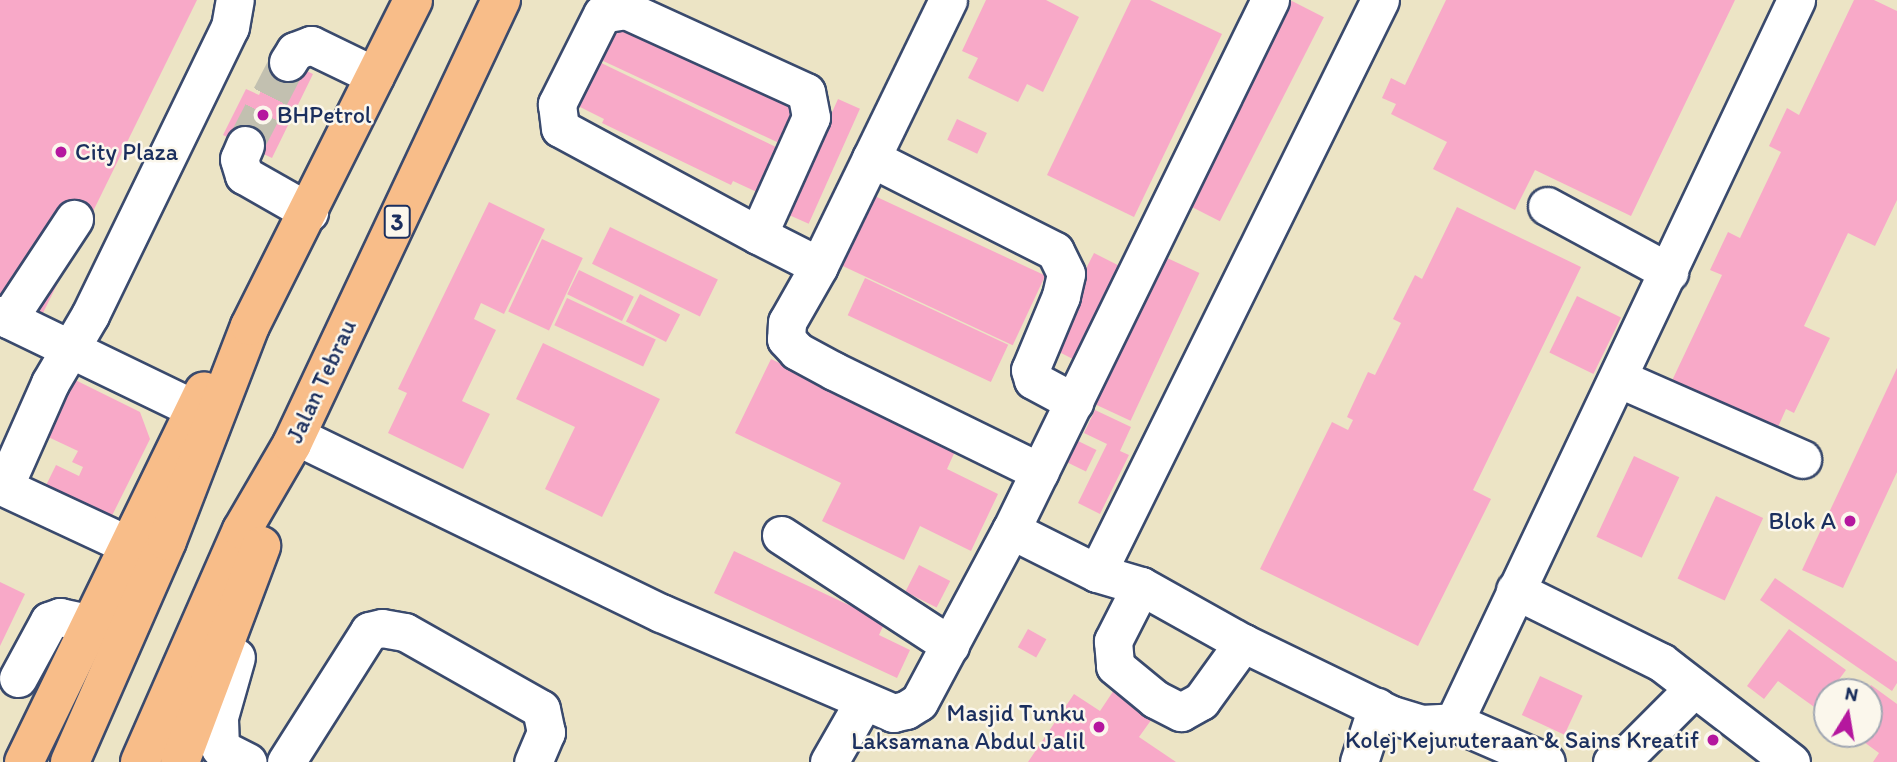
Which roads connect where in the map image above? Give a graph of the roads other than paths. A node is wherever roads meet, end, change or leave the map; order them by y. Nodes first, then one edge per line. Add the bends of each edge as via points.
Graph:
1 (235, 0) edge
2 (413, 0) edge
3 (501, 0) edge
4 (948, 0) edge
5 (1270, 0) edge
6 (1380, 0) edge
7 (1796, 0) edge
8 (288, 62) tunnel mouth
9 (375, 76) junction
10 (245, 145) tunnel mouth
11 (871, 158) junction
12 (1547, 206) dead end
13 (309, 212) junction
14 (74, 219) dead end
15 (758, 235) junction
16 (819, 266) junction
17 (1669, 272) junction
18 (4, 317) edge
19 (250, 326) junction
20 (68, 349) junction
21 (1620, 379) junction
22 (1074, 402) junction
23 (192, 408) junction
24 (294, 440) junction
25 (1802, 459) dead end
26 (1040, 472) junction
27 (1011, 530) junction
28 (781, 535) dead end
29 (126, 544) junction
30 (1097, 573) junction
31 (1140, 586) junction
32 (1515, 590) junction
33 (237, 611) junction
34 (89, 623) junction
35 (1243, 643) junction
36 (950, 645) junction
37 (18, 678) dead end
38 (1694, 688) junction
39 (864, 701) junction
40 (1377, 707) junction
41 (1454, 722) junction
42 (225, 757) edge
43 (24, 762) edge
44 (70, 762) edge
45 (140, 762) edge
46 (180, 762) edge
47 (286, 762) edge
48 (533, 762) edge
49 (829, 762) edge
50 (1359, 762) edge
51 (1546, 762) edge
52 (1612, 762) edge
53 (1791, 762) edge

1 - 20 lane via 230,27 90,315
2 - 9 highway
3 - 24 highway, Jalan Tebrau / 3
4 - 11 lane
5 - 22 lane
6 - 30 lane
7 - 17 lane
8 - 9 lane via 295,51 311,45
9 - 13 highway
10 - 13 lane via 239,159 244,175
11 - 16 lane
11 - 22 lane via 1055,251 1066,274 1030,370 1033,380
12 - 17 lane
13 - 19 highway
14 - 18 lane
15 - 15 lane via 560,128 557,104 602,14 626,10 806,92 811,117
15 - 16 lane
16 - 26 lane via 787,323 790,346
17 - 21 lane
18 - 20 lane
19 - 23 highway
19 - 44 highway via 167,541
20 - 23 lane
20 - 29 lane via 4,487
21 - 25 lane
21 - 32 lane
22 - 26 lane
23 - 29 highway
24 - 33 highway
24 - 39 lane via 661,613
24 - 45 highway, Jalan Tebrau / 3 via 242,530
26 - 27 lane
27 - 30 lane
27 - 36 lane
28 - 36 lane
29 - 34 highway
30 - 31 lane
31 - 35 lane
31 - 35 lane via 1113,641 1115,666 1154,699 1181,712 1201,701
32 - 38 lane via 1661,662
32 - 41 lane
33 - 42 lane via 236,657 219,717
33 - 46 highway
34 - 37 lane via 60,617 48,621
34 - 43 highway
35 - 40 lane
36 - 39 lane via 919,702 893,713
38 - 52 lane via 1626,756
38 - 53 lane
39 - 49 lane
40 - 41 lane via 1421,724
40 - 50 lane
41 - 51 lane
47 - 48 lane via 369,631 382,628 405,632 541,709 546,732

